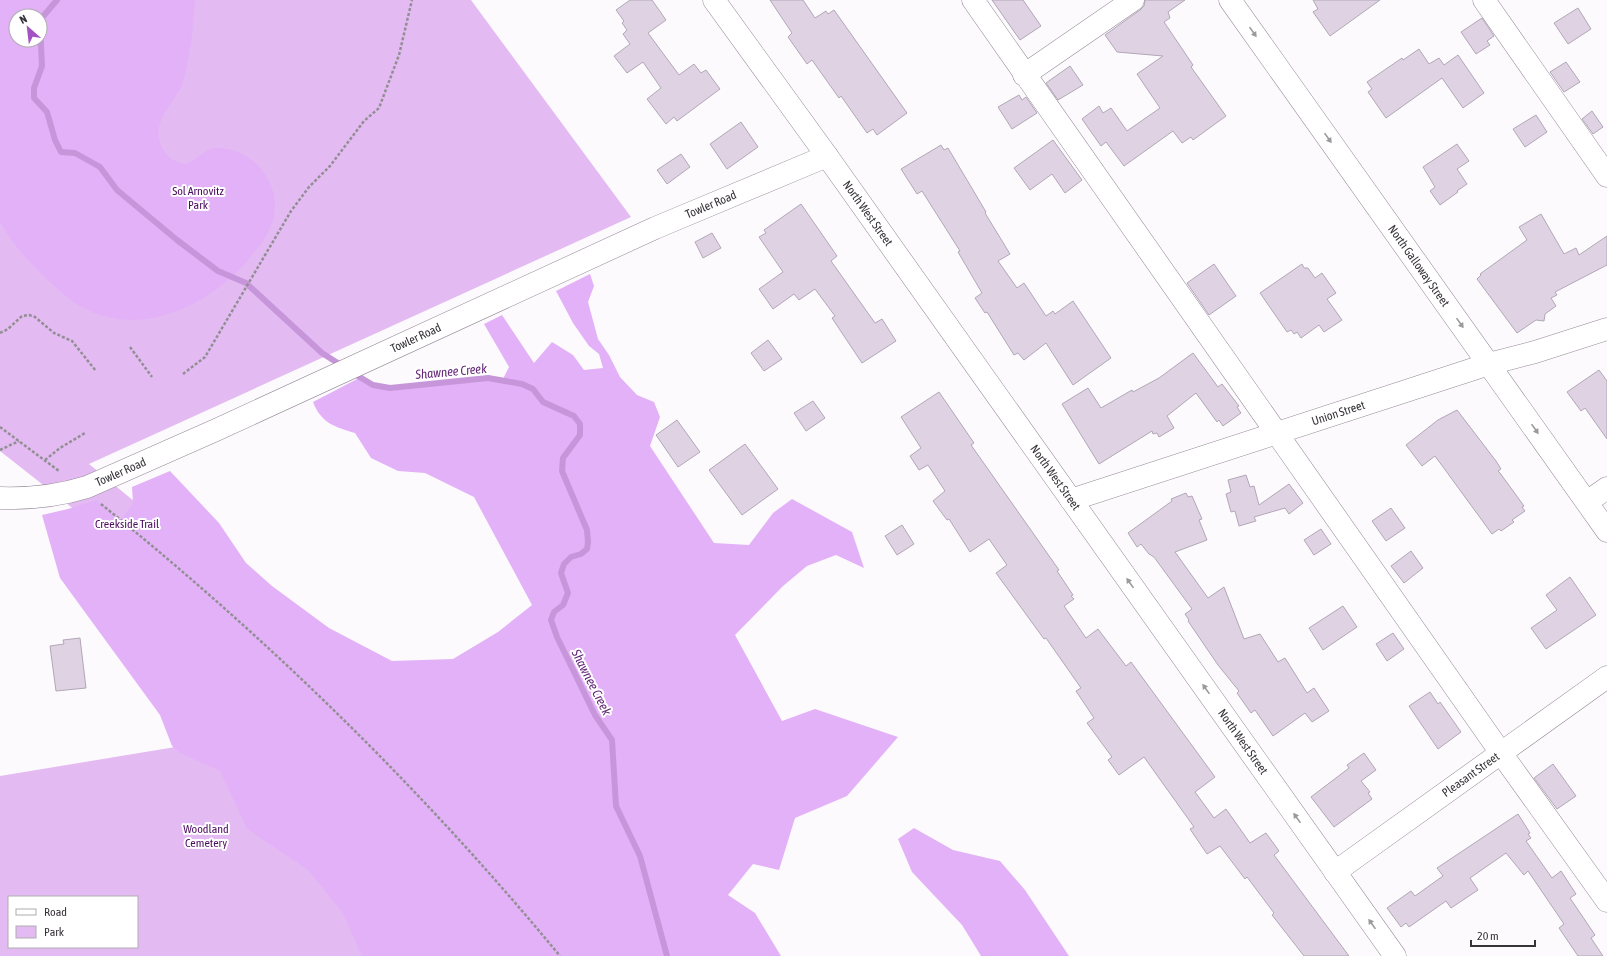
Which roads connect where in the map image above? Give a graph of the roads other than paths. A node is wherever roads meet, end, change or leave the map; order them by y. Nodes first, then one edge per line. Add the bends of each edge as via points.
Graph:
1 (714, 0) edge
2 (973, 0) edge
3 (1133, 0) edge
4 (1230, 0) edge
5 (1484, 0) edge
6 (1024, 75) junction
7 (827, 156) junction
8 (1607, 176) edge
9 (1607, 329) edge
10 (1489, 364) junction
11 (1276, 432) junction
12 (1607, 488) edge
13 (0, 498) edge
14 (1071, 500) junction
15 (1587, 502) junction
16 (1607, 531) edge
17 (1607, 677) edge
18 (1501, 753) junction
19 (1335, 872) junction
20 (1607, 901) edge
21 (1395, 956) edge

1 - 7 street, North West Street
2 - 6 street
3 - 6 street
4 -> 10 street, North Galloway Street
5 - 8 street
6 - 11 street
7 - 13 street, Towler Road via 655,228 216,430 82,488 42,497
7 - 14 street, North West Street
9 - 10 street, Union Street
10 - 11 street, Union Street
10 -> 15 street, North Galloway Street
11 - 14 street, Union Street
11 - 18 street
12 - 15 street
19 -> 14 street, North West Street
15 - 16 street, North Galloway Street
17 - 18 street, Pleasant Street
18 - 19 street, Pleasant Street
18 - 20 street
21 -> 19 street, North West Street

